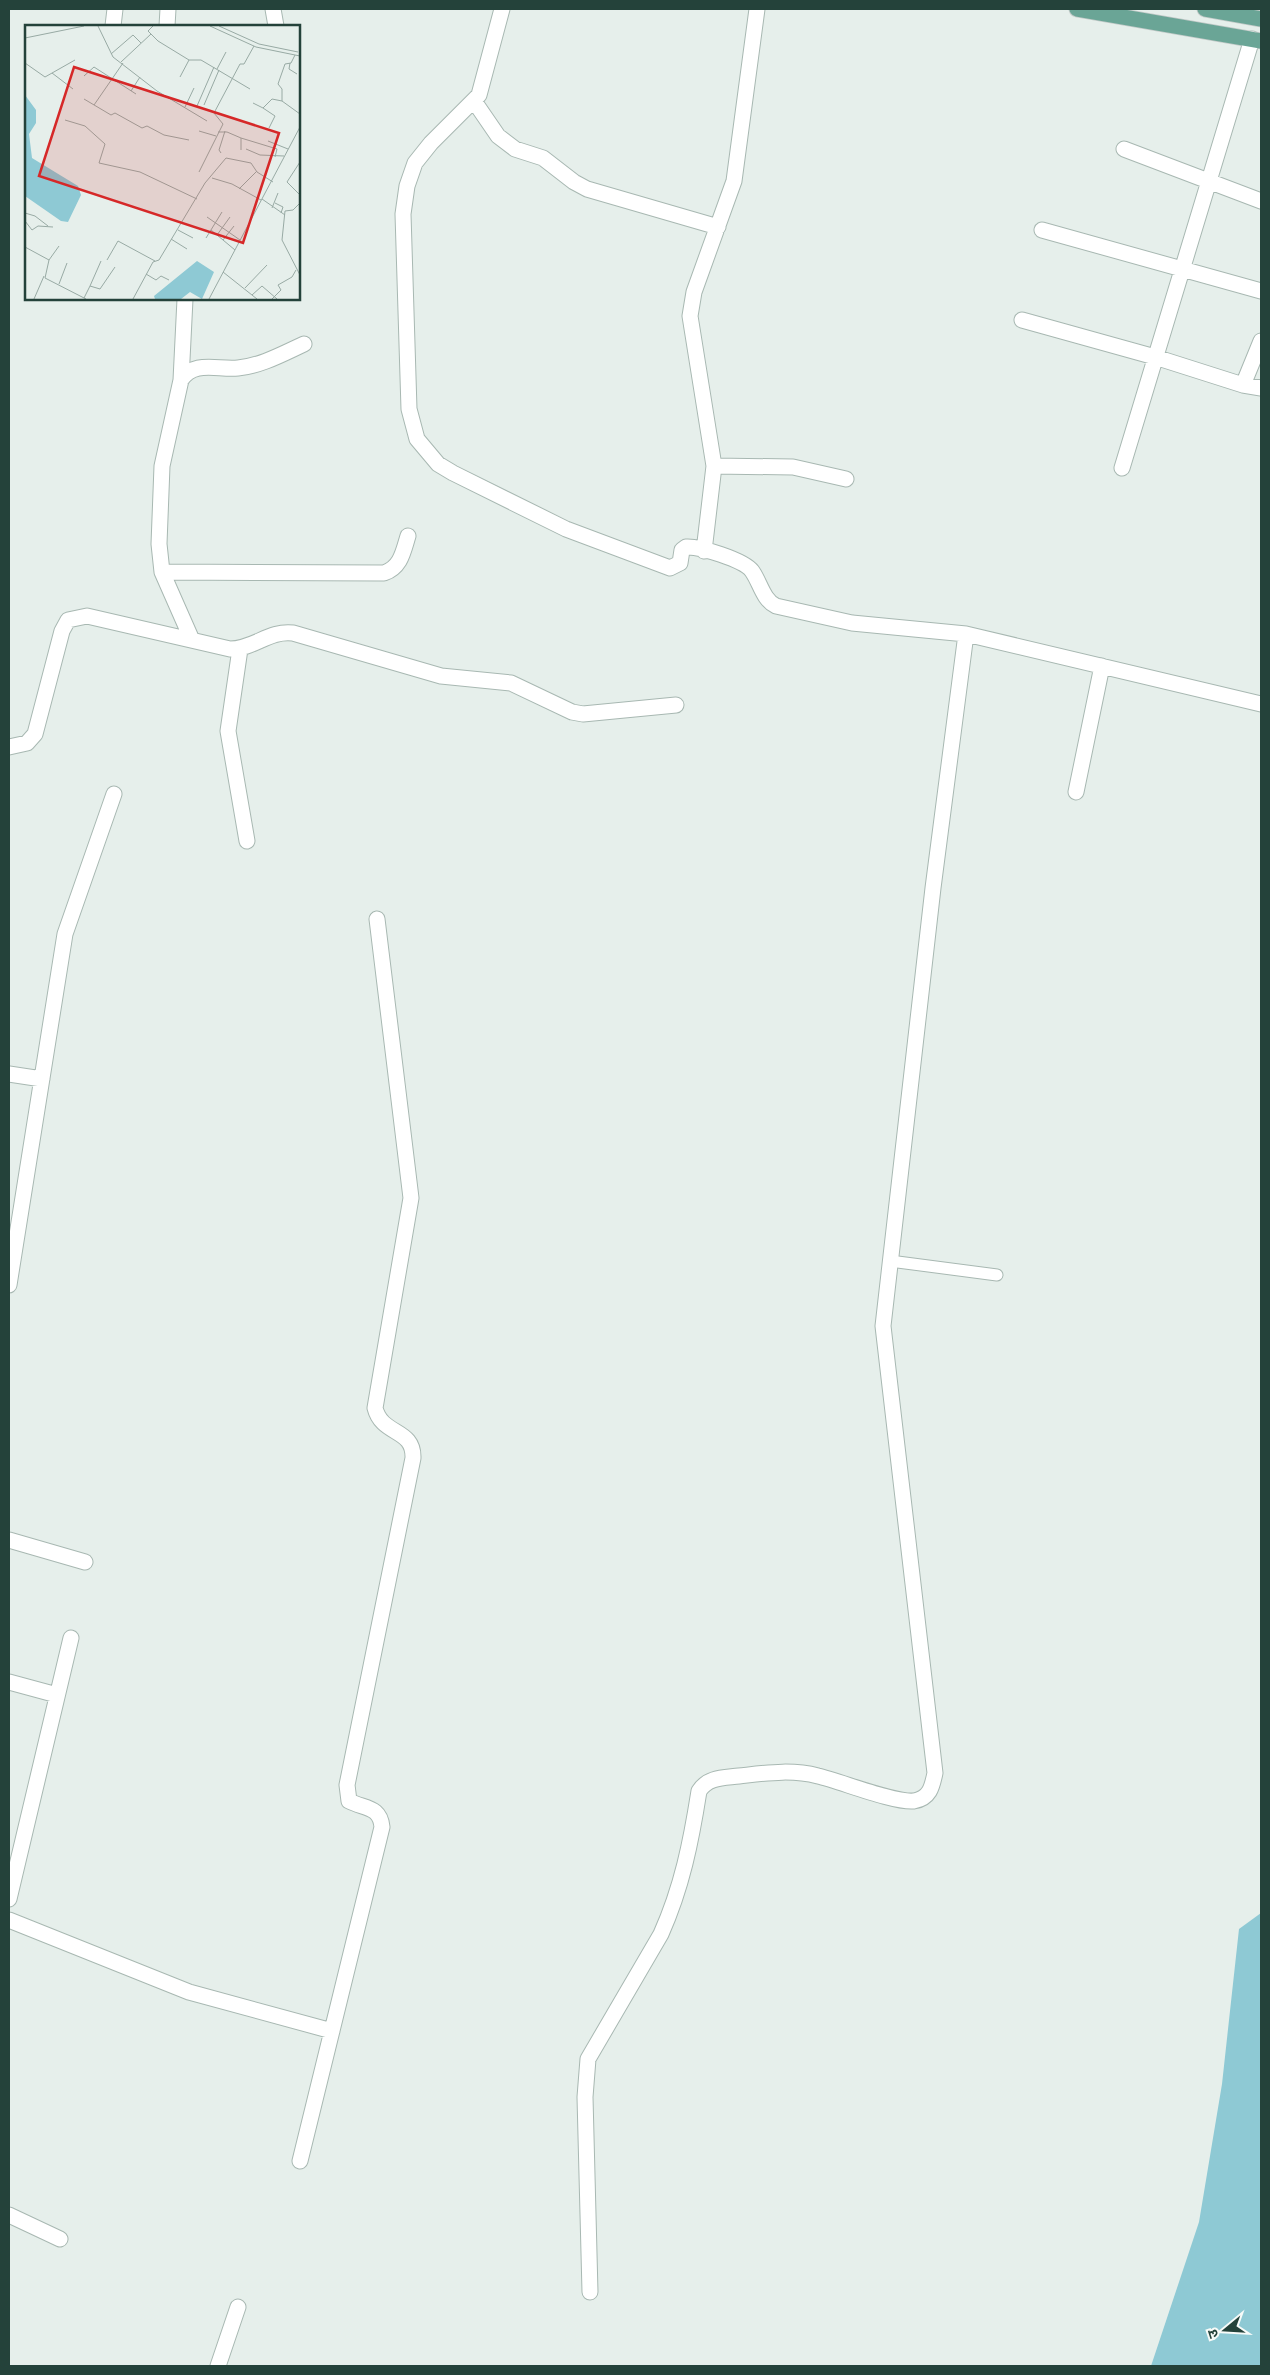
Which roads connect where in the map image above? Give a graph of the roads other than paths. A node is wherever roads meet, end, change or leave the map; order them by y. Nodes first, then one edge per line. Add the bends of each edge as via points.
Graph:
1 (115, 9) edge
2 (168, 9) edge
3 (273, 9) edge
4 (502, 9) edge
5 (757, 9) edge
6 (1077, 9) edge
7 (1205, 9) edge
8 (1261, 19) edge
9 (113, 25) edge
10 (167, 25) edge
11 (276, 25) edge
12 (1256, 40) edge
13 (474, 101) junction
14 (1124, 149) dead end
15 (1209, 180) junction
16 (1261, 201) edge
17 (718, 227) junction
18 (1042, 230) dead end
19 (1182, 268) junction
20 (1261, 292) edge
21 (185, 300) edge
22 (1022, 320) dead end
23 (1261, 341) edge
24 (304, 344) dead end
25 (1156, 357) junction
26 (181, 380) junction
27 (1243, 384) junction
28 (1261, 388) edge
29 (714, 466) junction
30 (1122, 468) dead end
31 (846, 478) dead end
32 (408, 536) dead end
33 (704, 550) junction
34 (162, 572) junction
35 (966, 634) junction
36 (192, 640) junction
37 (240, 649) junction
38 (1102, 666) junction
39 (1261, 704) edge
40 (676, 705) dead end
41 (9, 747) edge
42 (1076, 792) dead end
43 (114, 794) dead end
44 (247, 841) dead end
45 (377, 919) dead end
46 (9, 1074) edge
47 (42, 1079) junction
48 (890, 1261) junction
49 (997, 1275) dead end
50 (9, 1285) edge
51 (9, 1540) edge
52 (85, 1562) dead end
53 (71, 1638) dead end
54 (9, 1682) edge
55 (58, 1695) junction
56 (9, 1899) edge
57 (9, 1920) edge
58 (332, 2031) junction
59 (300, 2161) dead end
60 (9, 2215) edge
61 (60, 2239) dead end
62 (590, 2292) dead end
63 (238, 2307) dead end
64 (218, 2366) edge

1 - 9 street
2 - 10 street
3 - 11 street
4 - 13 street via 479,95
5 - 17 street via 734,181
6 - 12 main road
7 - 8 main road
12 - 15 street
13 - 17 street via 498,136 515,149 543,158 587,189
13 - 33 street via 431,142 415,163 407,186 403,214 409,409 417,439 438,464 566,529 670,568 680,563 682,550 686,547
14 - 15 street
15 - 16 street
15 - 19 street
17 - 29 street via 694,292 690,316
18 - 19 street
19 - 20 street
19 - 25 street
21 - 26 street
22 - 25 street
23 - 27 street
24 - 26 street via 249,367 195,368 186,372
25 - 27 street
25 - 30 street
26 - 34 street via 162,466 159,544
27 - 28 street
29 - 31 street via 793,467
29 - 33 street
32 - 34 street via 399,562 394,569 384,573
33 - 35 street via 747,566 768,600 776,606 852,623
34 - 36 street
35 - 38 street
35 - 48 street
36 - 37 street
36 - 41 street via 87,616 68,620 62,631 35,734 28,743
37 - 40 street via 272,634 292,633 441,676 511,683 572,712 583,714
37 - 44 street via 228,731
38 - 39 street
38 - 42 street
43 - 47 street via 65,934
45 - 58 street via 412,1198 375,1408 385,1426 408,1438 414,1448 347,1785 349,1801 374,1810 381,1817 382,1827
46 - 47 street
47 - 50 street
48 - 49 lane
48 - 62 street via 883,1326 935,1773 932,1788 926,1796 913,1801 792,1771 704,1782 699,1791 680,1888 671,1912 588,2059 585,2097
51 - 52 street
53 - 55 street
54 - 55 street
55 - 56 street
57 - 58 street via 182,1989
58 - 59 street
60 - 61 street
63 - 64 street

